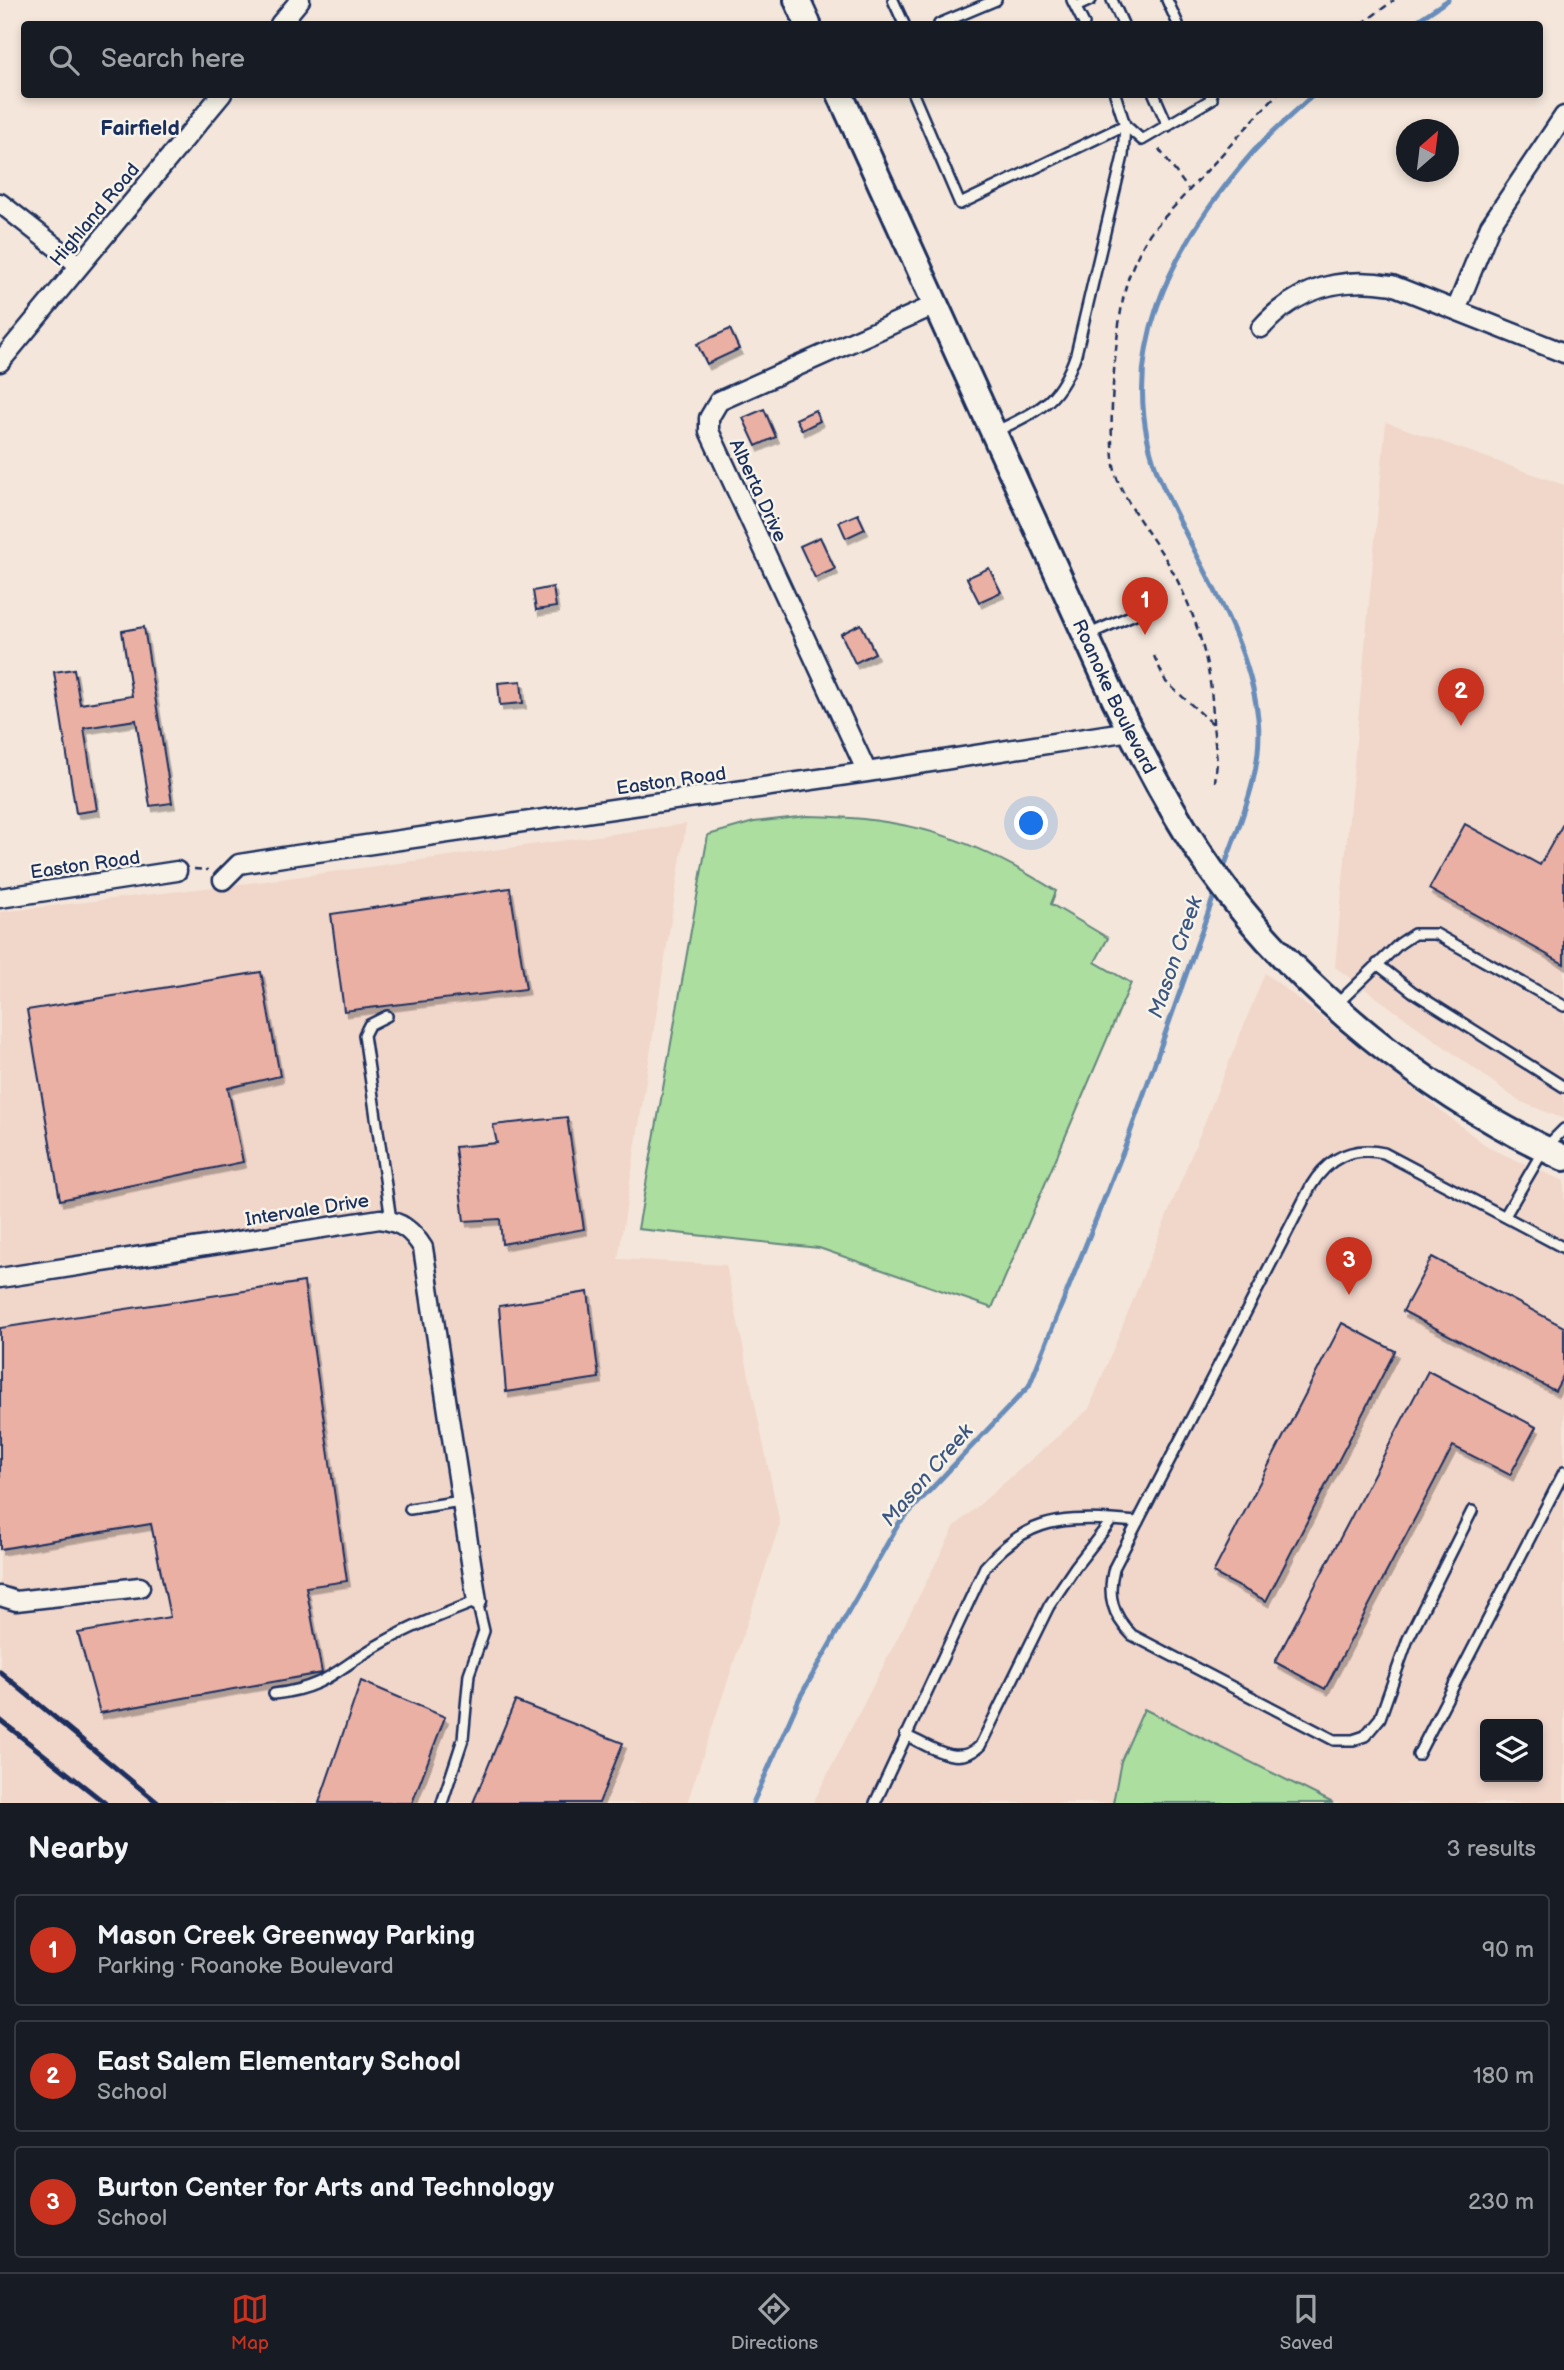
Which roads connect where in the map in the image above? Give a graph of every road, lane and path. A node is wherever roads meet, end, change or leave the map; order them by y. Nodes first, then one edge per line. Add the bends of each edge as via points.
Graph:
1 (300, 0) edge
2 (797, 0) edge
3 (893, 0) edge
4 (996, 0) edge
5 (1091, 0) edge
6 (1112, 0) edge
7 (1167, 0) edge
8 (1394, 0) edge
9 (1074, 4) edge
10 (282, 21) edge
11 (807, 21) edge
12 (903, 21) edge
13 (946, 21) edge
14 (1082, 21) edge
15 (1122, 21) edge
16 (1177, 21) edge
17 (1366, 21) edge
18 (219, 98) edge
19 (842, 98) edge
20 (916, 98) edge
21 (1116, 98) edge
22 (1156, 98) edge
23 (1212, 98) edge
24 (1273, 98) edge
25 (1564, 117) edge
26 (1125, 125) junction
27 (1168, 126) junction
28 (1159, 149) dead end
29 (1188, 188) junction
30 (0, 203) edge
31 (79, 265) junction
32 (935, 304) junction
33 (1456, 310) junction
34 (1261, 328) dead end
35 (1564, 353) edge
36 (0, 362) edge
37 (994, 432) junction
38 (1135, 614) dead end
39 (1085, 636) junction
40 (1154, 656) dead end
41 (1213, 724) junction
42 (1130, 731) junction
43 (867, 772) junction
44 (1215, 782) dead end
45 (177, 871) joint
46 (223, 880) joint
47 (0, 898) edge
48 (1377, 964) junction
49 (1335, 1005) junction
50 (1564, 1006) edge
51 (387, 1016) dead end
52 (1564, 1087) edge
53 (1564, 1129) edge
54 (1554, 1154) edge
55 (1505, 1216) junction
56 (391, 1220) junction
57 (1564, 1248) edge
58 (0, 1278) edge
59 (1564, 1472) edge
60 (461, 1501) junction
61 (410, 1509) dead end
62 (1472, 1511) dead end
63 (1112, 1520) junction
64 (1138, 1522) junction
65 (140, 1587) dead end
66 (0, 1596) edge
67 (477, 1601) junction
68 (274, 1693) dead end
69 (905, 1735) junction
70 (1418, 1755) dead end
71 (442, 1803) edge
72 (875, 1803) edge

1 - 10 street
2 - 11 main road
3 - 12 lane
4 - 13 lane
5 - 9 lane
6 - 15 lane
7 - 16 lane
8 - 17 path
9 - 14 lane
18 - 31 street, Highland Road
19 - 32 main road, Roanoke Boulevard
20 - 26 lane via 960,204
21 - 26 lane
22 - 27 lane
23 - 27 lane
24 - 29 path
25 - 33 street via 1490,226
26 - 27 lane via 1142,140
26 - 37 lane via 1119,169 1066,383 1053,400
28 - 29 path
29 - 41 path via 1135,258 1126,287 1111,427 1117,478 1168,564 1198,629 1209,673
30 - 31 street
31 - 36 street, Highland Road
32 - 37 main road, Roanoke Boulevard
32 - 43 street, Alberta Drive via 719,401 709,418 709,431
33 - 34 street via 1392,285 1348,281 1305,293
33 - 35 street
37 - 39 main road, Roanoke Boulevard
38 - 39 lane
39 - 42 main road, Roanoke Boulevard
40 - 41 path via 1166,681
41 - 44 path
42 - 43 street, Easton Road
42 - 49 main road, Roanoke Boulevard via 1213,873
43 - 46 street, Easton Road via 250,862 239,864
45 - 46 path via 208,870
45 - 47 street, Easton Road
48 - 49 lane
48 - 50 lane via 1414,934 1436,934
48 - 52 lane via 1413,992
49 - 54 main road, Roanoke Boulevard via 1450,1094
51 - 56 lane via 369,1025 365,1035
53 - 54 lane
54 - 55 lane
55 - 57 lane
55 - 64 lane via 1384,1153 1356,1151 1333,1160 1311,1186
56 - 58 street, Intervale Drive
56 - 60 street, Intervale Drive via 408,1228 423,1248
59 - 70 lane
60 - 61 lane
60 - 67 street, Intervale Drive
62 - 64 lane via 1408,1639 1380,1718 1364,1736 1346,1741 1334,1740 1132,1635 1122,1625 1110,1597 1110,1582
63 - 64 lane
63 - 69 lane via 1057,1520 1018,1535 1002,1548 985,1567
63 - 69 lane via 1049,1606 980,1746 964,1757 953,1757
65 - 66 street via 16,1601
67 - 68 lane via 410,1628 320,1684
67 - 71 lane via 484,1631 469,1674 463,1739
69 - 72 lane

